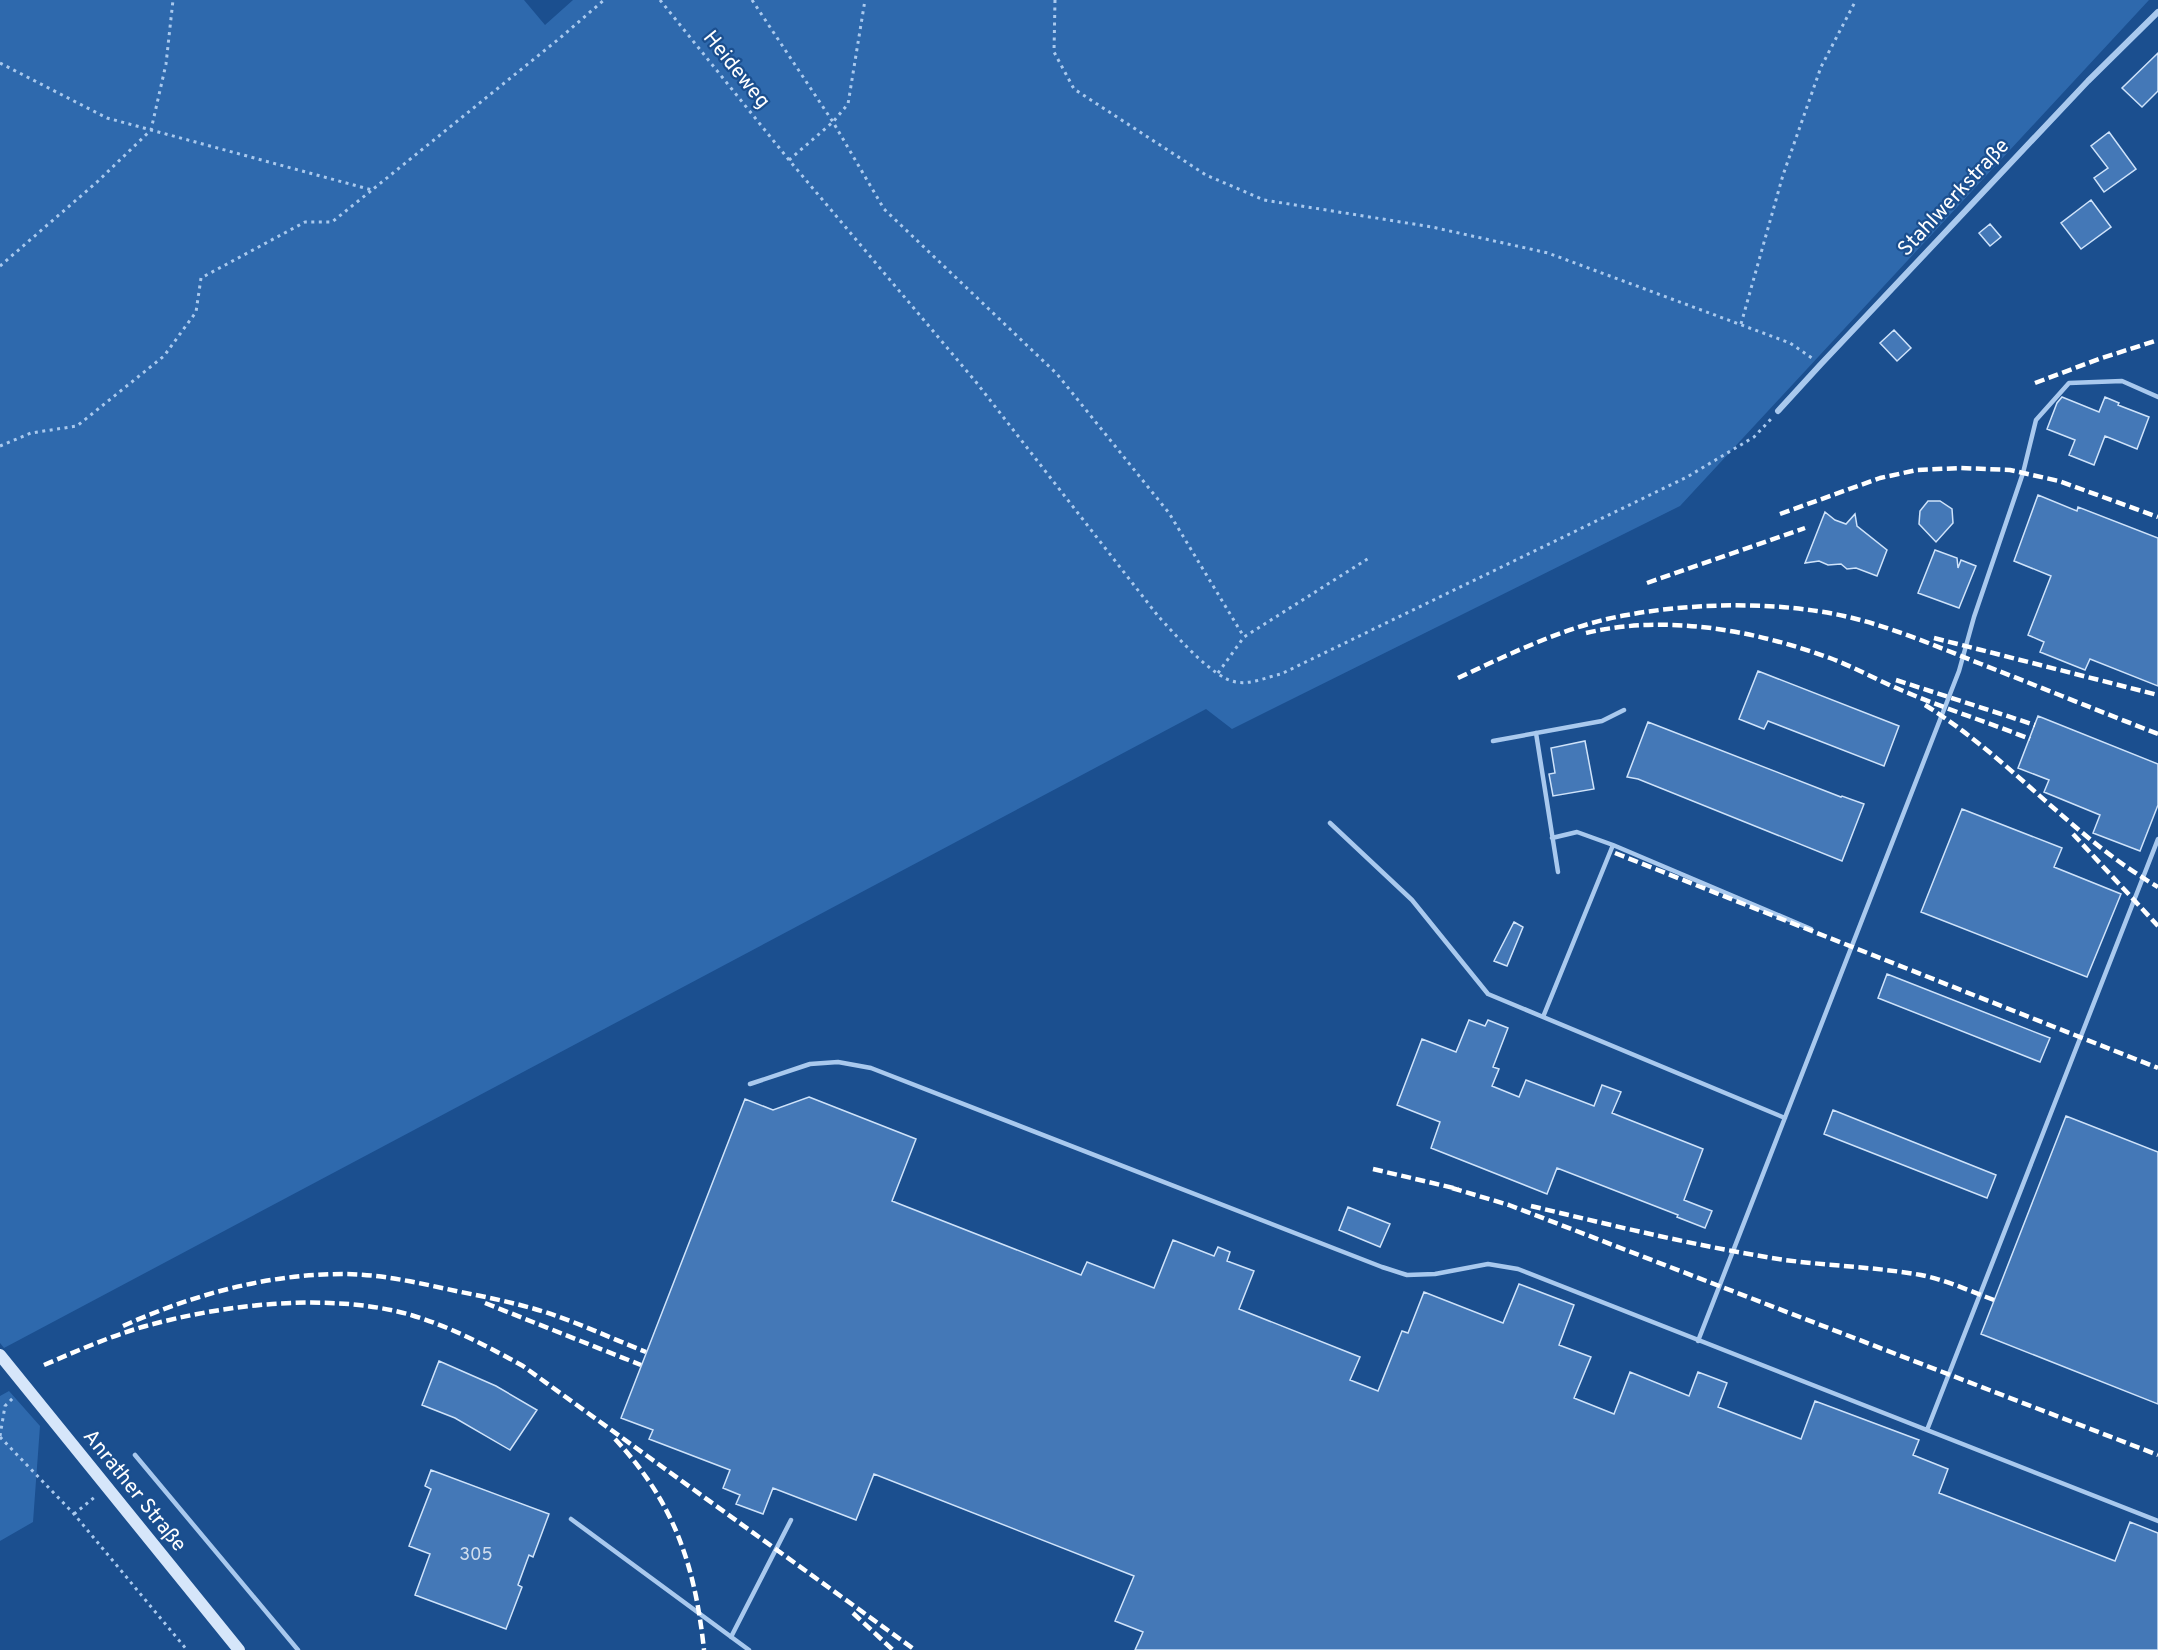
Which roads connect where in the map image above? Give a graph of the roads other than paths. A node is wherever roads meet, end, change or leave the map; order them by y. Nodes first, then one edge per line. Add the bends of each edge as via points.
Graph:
1 (2158, 12) edge
2 (2158, 397) edge
3 (1778, 411) road end
4 (1624, 710) dead end
5 (1536, 733) junction
6 (1493, 741) dead end
7 (1330, 823) dead end
8 (1552, 838) junction
9 (2158, 839) edge
10 (1613, 845) junction
11 (1558, 872) dead end
12 (1811, 929) dead end
13 (1543, 1017) junction
14 (750, 1084) dead end
15 (1785, 1118) junction
16 (1698, 1341) junction
17 (0, 1355) edge
18 (1927, 1430) junction
19 (135, 1455) dead end
20 (571, 1519) dead end
21 (790, 1520) dead end
22 (2158, 1521) edge
23 (731, 1637) junction
24 (239, 1650) edge
25 (298, 1650) edge
26 (749, 1650) edge

1 - 3 street, Stahlwerkstraße via 2088,81
2 - 15 lane via 2122,381 2069,383 2036,420 2023,473 1959,671
4 - 5 lane via 1602,721
5 - 6 lane
5 - 8 lane
7 - 13 lane via 1412,900 1488,994
8 - 10 lane via 1577,832
8 - 11 lane
9 - 18 lane
10 - 12 lane
10 - 13 lane
13 - 15 lane
14 - 16 lane via 810,1064 838,1062 871,1068 1382,1267 1407,1275 1488,1264 1518,1269
15 - 16 lane
16 - 18 lane
17 - 24 main road, Anrather Straße
18 - 22 lane
19 - 25 lane
20 - 23 lane
21 - 23 lane
23 - 26 lane

